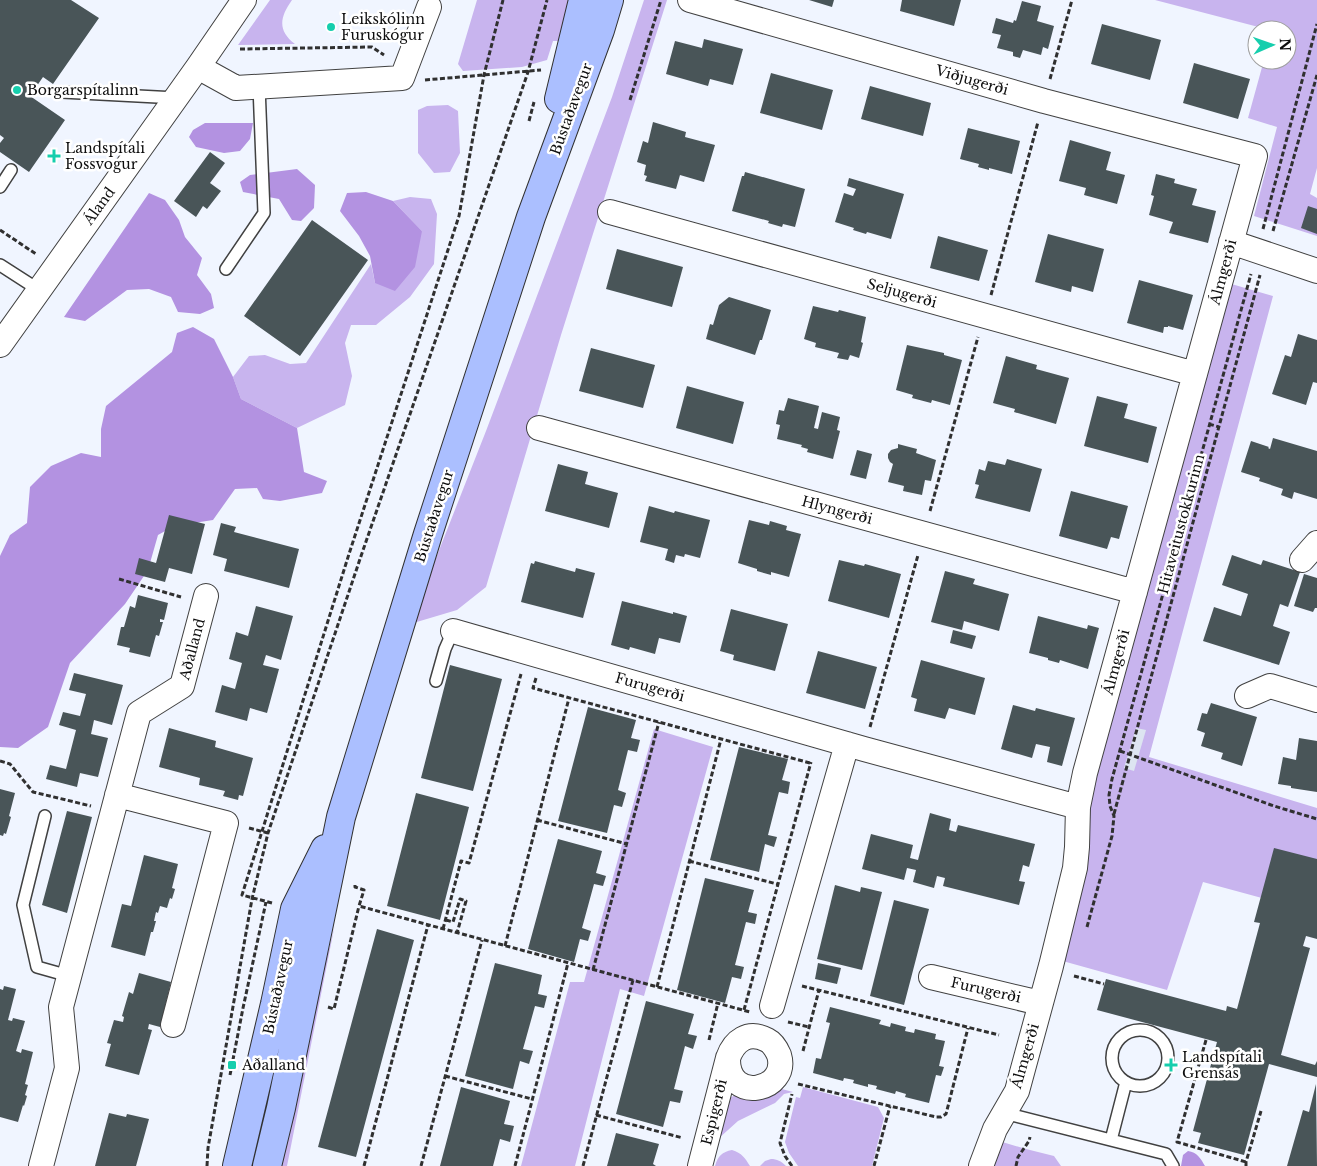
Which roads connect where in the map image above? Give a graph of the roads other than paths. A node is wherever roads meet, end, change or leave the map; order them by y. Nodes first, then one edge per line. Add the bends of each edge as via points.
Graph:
1 (244, 0) edge
2 (582, 0) edge
3 (609, 0) edge
4 (690, 0) edge
5 (429, 7) dead end
6 (198, 67) junction
7 (260, 86) junction
8 (62, 92) dead end
9 (176, 98) junction
10 (1255, 156) joint
11 (10, 170) dead end
12 (0, 187) edge
13 (610, 212) dead end
14 (531, 217) junction
15 (1230, 242) junction
16 (0, 265) edge
17 (226, 269) dead end
18 (1317, 271) edge
19 (39, 290) junction
20 (0, 345) edge
21 (1195, 374) junction
22 (539, 428) dead end
23 (1135, 592) junction
24 (205, 600) road end
25 (453, 630) joint
26 (436, 681) dead end
27 (1247, 696) dead end
28 (1317, 700) edge
29 (851, 751) junction
30 (117, 795) junction
31 (1078, 807) junction
32 (45, 816) dead end
33 (342, 817) junction
34 (69, 976) junction
35 (931, 977) dead end
36 (1040, 1003) junction
37 (769, 1013) road end
38 (173, 1025) dead end
39 (728, 1058) dead end
40 (1126, 1082) junction
41 (1004, 1113) junction
42 (1111, 1140) junction
43 (41, 1166) edge
44 (237, 1166) edge
45 (267, 1166) edge
46 (700, 1166) edge
47 (981, 1166) edge
48 (1173, 1166) edge

1 - 6 street, Áland
2 - 14 main road, Bústaðavegur
3 - 14 main road, Bústaðavegur
4 - 10 street, Viðjugerði via 1034,98
5 - 7 street via 402,78
6 - 7 street via 236,88
6 - 9 street, Áland
7 - 17 lane via 264,214
8 - 9 lane
9 - 19 street, Áland
10 - 15 street, Álmgerði
11 - 12 lane
13 - 21 street, Seljugerði
14 - 33 main road, Bústaðavegur via 428,534
15 - 18 street
15 - 21 street, Álmgerði
16 - 19 lane
19 - 20 street, Áland
21 - 23 street, Álmgerði
22 - 23 street, Hlyngerði
23 - 31 street, Álmgerði
24 - 30 street, Aðalland via 182,686 139,713
25 - 26 lane
25 - 29 street, Furugerði
27 - 28 street via 1270,686
29 - 31 street, Furugerði
29 - 37 street
30 - 34 street, Aðalland
30 - 38 street via 226,823
31 - 36 street, Álmgerði via 1076,868
32 - 34 lane via 23,905 37,967
33 - 44 main road, Bústaðavegur via 295,909
33 - 45 main road, Bústaðavegur
34 - 43 street, Aðalland via 61,1007 67,1068
35 - 36 street, Furugerði
36 - 41 street, Álmgerði via 1016,1091
39 - 46 street, Espigerði
40 - 40 lane via 1149,1085 1165,1073 1169,1054 1160,1036 1142,1029 1132,1030 1116,1042 1112,1061 1115,1071
40 - 42 lane
41 - 42 lane
41 - 47 street, Álmgerði
42 - 48 lane via 1166,1154

